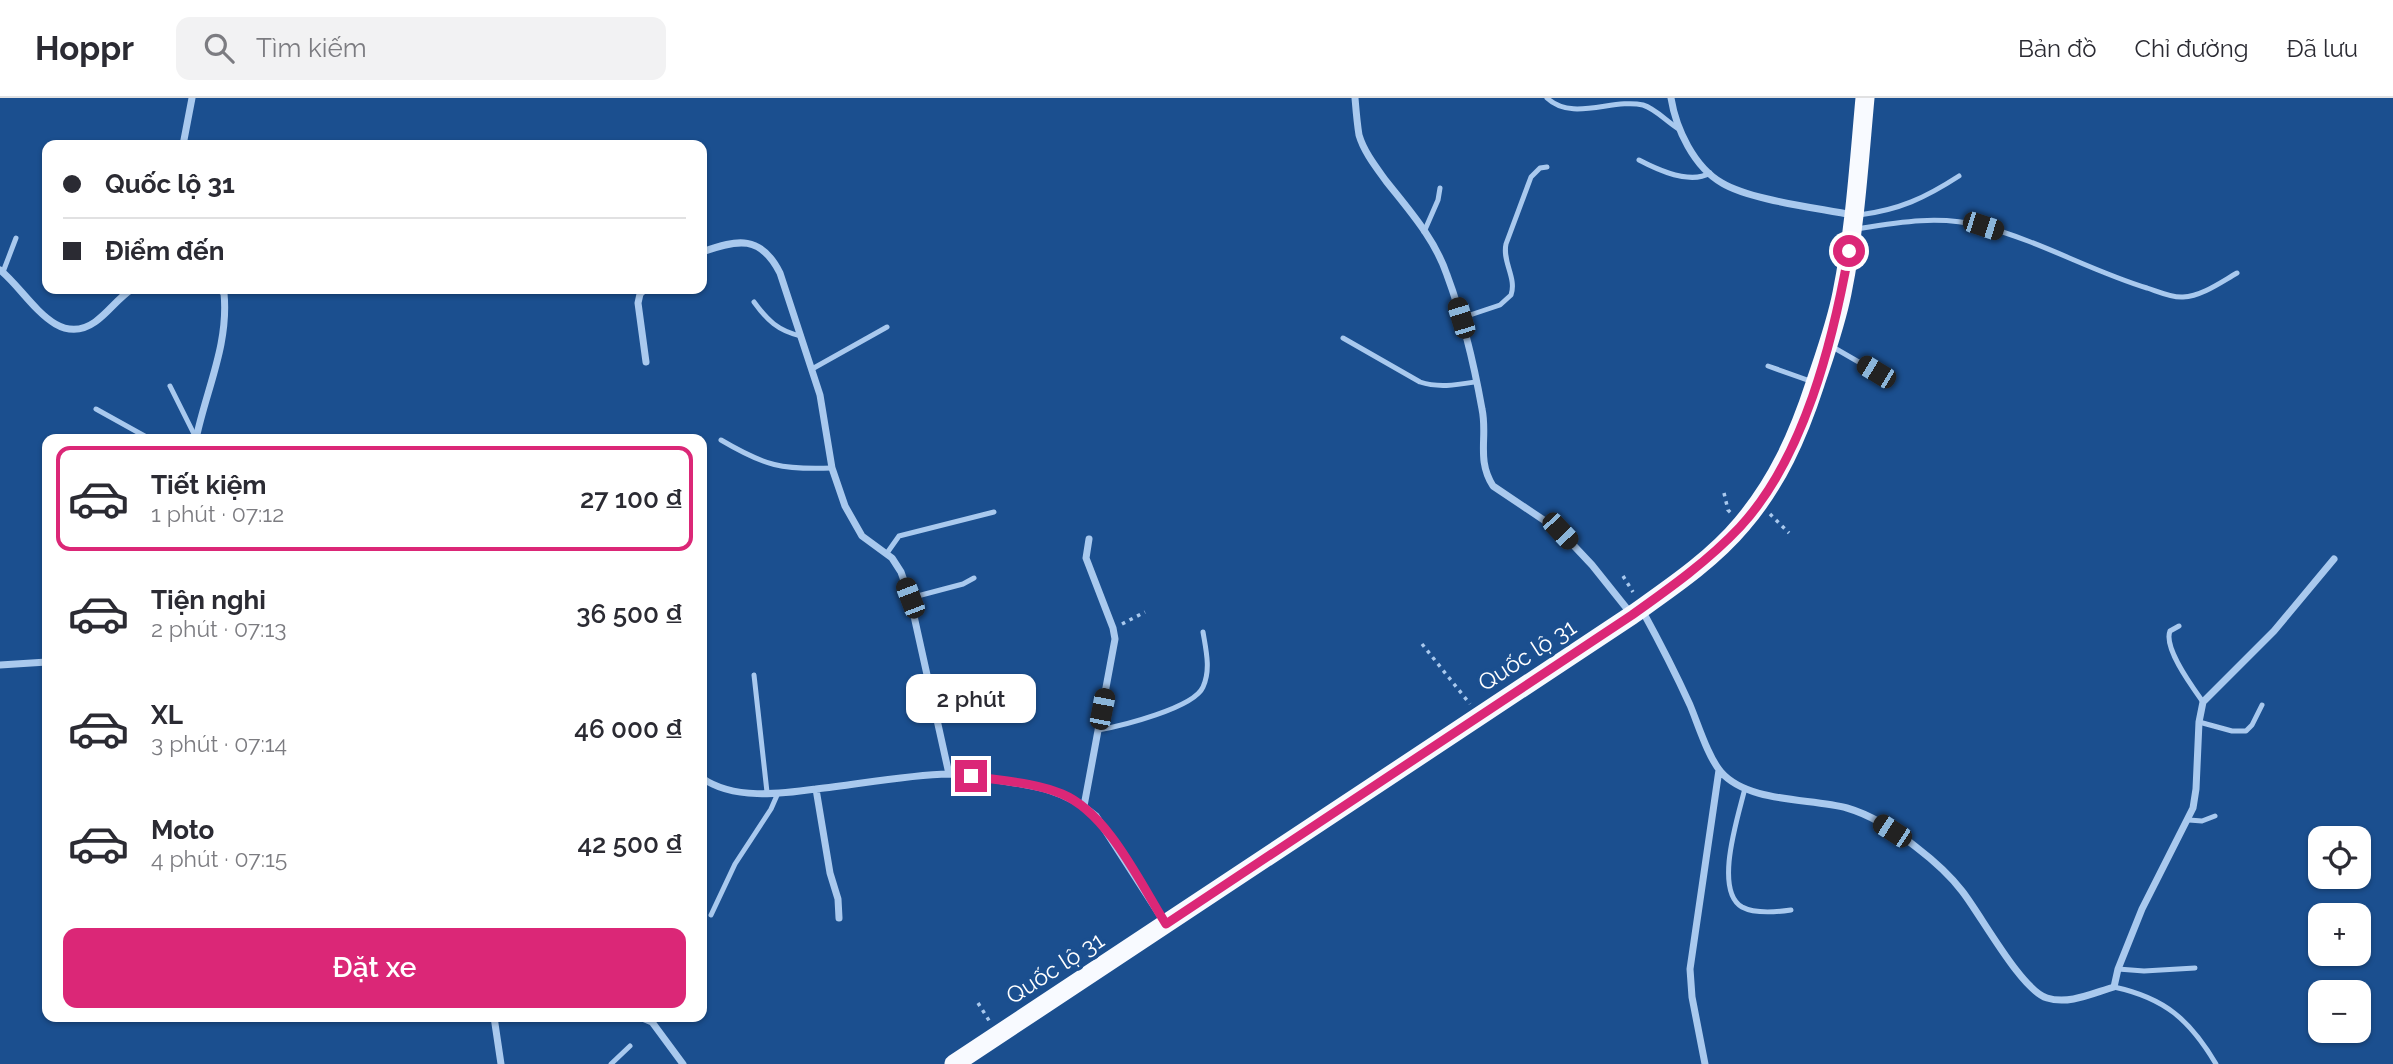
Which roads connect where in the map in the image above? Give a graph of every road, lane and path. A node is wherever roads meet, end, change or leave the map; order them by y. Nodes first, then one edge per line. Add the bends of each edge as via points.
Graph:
1 (192, 98) edge
2 (1355, 98) edge
3 (1547, 98) edge
4 (1671, 98) edge
5 (1865, 98) edge
6 (1679, 129) junction
7 (184, 140) edge
8 (1639, 160) dead end
9 (1547, 167) dead end
10 (1710, 173) junction
11 (1959, 176) dead end
12 (1440, 188) dead end
13 (1853, 222) junction
14 (1424, 232) junction
15 (16, 238) dead end
16 (707, 250) edge
17 (2, 271) edge
18 (2237, 273) dead end
19 (126, 294) edge
20 (223, 294) edge
21 (640, 294) edge
22 (754, 302) dead end
23 (1461, 318) junction
24 (887, 327) dead end
25 (801, 336) junction
26 (1343, 338) dead end
27 (1829, 345) junction
28 (646, 362) dead end
29 (1768, 366) dead end
30 (812, 369) junction
31 (1876, 372) dead end
32 (1475, 382) junction
33 (1816, 383) junction
34 (170, 386) dead end
35 (96, 409) dead end
36 (141, 434) edge
37 (194, 434) edge
38 (197, 434) edge
39 (721, 440) dead end
40 (832, 468) junction
41 (1759, 502) junction
42 (994, 512) dead end
43 (1789, 533) dead end
44 (1088, 539) dead end
45 (887, 553) junction
46 (2334, 559) dead end
47 (974, 578) dead end
48 (910, 598) junction
49 (1145, 612) dead end
50 (1637, 612) junction
51 (2179, 626) dead end
52 (1113, 628) junction
53 (1203, 632) dead end
54 (1422, 644) dead end
55 (42, 662) edge
56 (0, 664) edge
57 (754, 675) dead end
58 (2203, 702) junction
59 (2262, 705) dead end
60 (1480, 716) junction
61 (2199, 722) junction
62 (1098, 730) junction
63 (1719, 770) junction
64 (949, 774) junction
65 (707, 781) edge
66 (1745, 788) junction
67 (816, 789) junction
68 (767, 792) junction
69 (778, 793) junction
70 (1084, 806) junction
71 (2215, 816) dead end
72 (2189, 820) junction
73 (1791, 910) dead end
74 (711, 915) dead end
75 (839, 918) dead end
76 (1166, 924) junction
77 (2195, 968) dead end
78 (2118, 969) junction
79 (2114, 987) junction
80 (495, 1022) edge
81 (654, 1022) edge
82 (630, 1046) dead end
83 (501, 1064) edge
84 (611, 1064) edge
85 (682, 1064) edge
86 (954, 1064) edge
87 (1705, 1064) edge
88 (2216, 1064) edge

1 - 7 street
2 - 14 street via 1360,137 1368,155
3 - 6 lane via 1569,107 1642,105
4 - 6 street
5 - 13 highway, Quốc lộ 31
6 - 10 street
8 - 10 lane via 1685,177 1697,179
9 - 23 lane via 1531,177 1506,244 1511,295 1500,305
10 - 13 street via 1741,191
11 - 13 lane via 1928,196
12 - 14 lane
13 - 18 lane via 1916,219 1983,226 2177,297 2194,295
13 - 27 highway, Quốc lộ 31
14 - 23 street via 1440,257
15 - 17 lane
16 - 25 street via 742,243 763,248 780,273
17 - 19 street via 45,317 65,329 94,323
20 - 38 street via 219,355
21 - 28 street
22 - 25 lane via 779,329
23 - 32 street
24 - 30 lane
25 - 30 street
26 - 32 lane via 1420,382 1450,386
27 - 31 lane
27 - 33 highway, Quốc lộ 31
29 - 33 lane
30 - 40 street
32 - 50 street via 1485,423 1483,465 1493,486 1560,531
33 - 41 highway, Quốc lộ 31 via 1802,425
34 - 37 lane
35 - 36 lane
39 - 40 lane via 774,466
40 - 45 street via 862,536
41 - 43 path
41 - 50 highway, Quốc lộ 31 via 1704,561
42 - 45 lane via 899,536
44 - 52 street via 1086,558
45 - 48 street via 901,572
46 - 58 street via 2274,631
47 - 48 lane
48 - 64 street
49 - 52 path
50 - 60 highway, Quốc lộ 31
50 - 63 street via 1673,666
51 - 58 lane via 2169,633 2170,646
52 - 62 street via 1114,651
53 - 62 lane via 1208,668 1202,690 1148,718
54 - 60 path
55 - 56 street
57 - 68 lane
58 - 61 street
59 - 61 lane via 2246,731
60 - 76 highway, Quốc lộ 31
61 - 72 street via 2196,789
62 - 70 street
63 - 66 street
63 - 87 street via 1690,969
64 - 67 street
64 - 70 street via 1032,785
65 - 68 street via 738,792
66 - 73 lane via 1729,863 1731,894 1742,907
66 - 79 street via 1849,809 1915,846 1949,875 2036,993 2059,1000
67 - 69 street
67 - 75 street
68 - 69 street
69 - 74 lane via 735,864
70 - 76 street via 1108,831
71 - 72 lane
72 - 78 street via 2142,909
76 - 86 highway, Quốc lộ 31
77 - 78 lane
78 - 79 street
79 - 88 lane via 2155,999 2178,1015
80 - 83 street
81 - 85 street
82 - 84 lane

